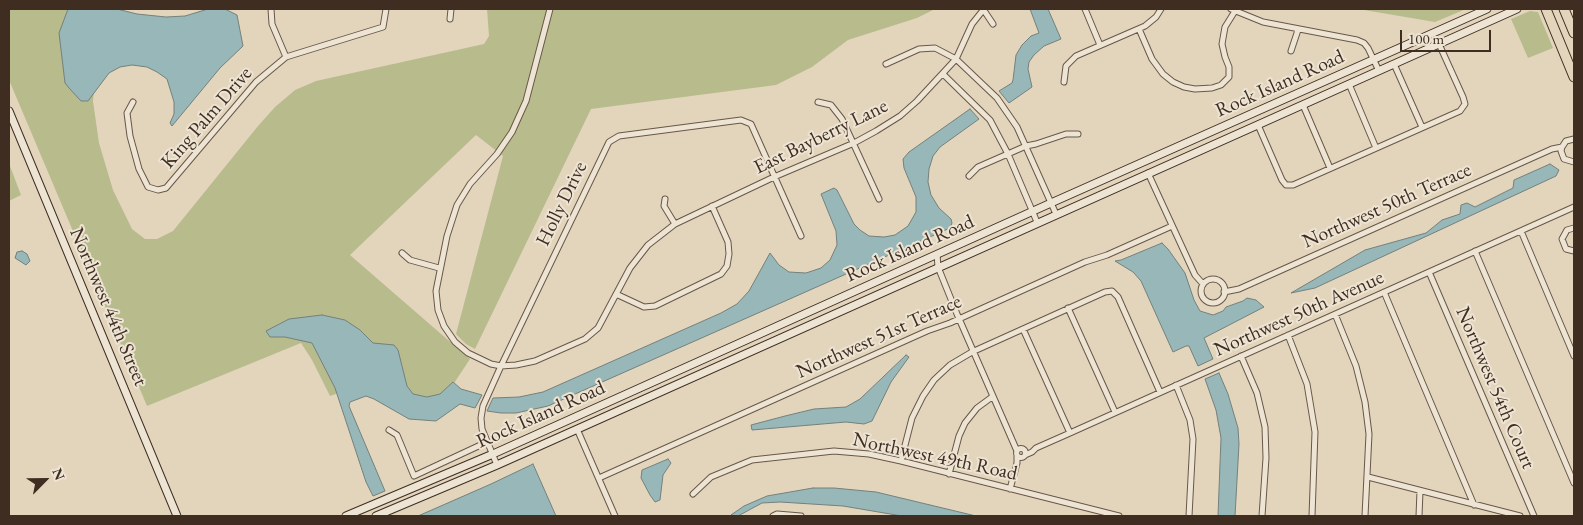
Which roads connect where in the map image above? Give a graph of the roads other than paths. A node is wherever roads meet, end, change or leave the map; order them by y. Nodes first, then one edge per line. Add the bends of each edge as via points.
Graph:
1 (271, 9) edge
2 (386, 9) edge
3 (451, 9) edge
4 (550, 9) edge
5 (984, 9) edge
6 (1085, 9) edge
7 (1161, 9) edge
8 (1487, 9) edge
9 (1517, 9) edge
10 (1546, 9) edge
11 (1564, 9) edge
12 (1233, 10) edge
13 (450, 20) dead end
14 (992, 24) dead end
15 (1139, 29) junction
16 (1298, 30) junction
17 (1574, 33) edge
18 (1439, 44) junction
19 (1100, 45) junction
20 (1291, 51) dead end
21 (286, 57) junction
22 (956, 60) junction
23 (1374, 60) junction
24 (886, 64) dead end
25 (1394, 64) junction
26 (1379, 71) junction
27 (943, 74) junction
28 (1574, 78) edge
29 (1064, 82) dead end
30 (1349, 84) junction
31 (133, 102) dead end
32 (818, 102) dead end
33 (1303, 105) junction
34 (9, 111) edge
35 (1258, 125) junction
36 (1422, 128) junction
37 (1078, 134) dead end
38 (1574, 139) edge
39 (854, 142) junction
40 (1026, 146) junction
41 (1562, 147) junction
42 (1376, 148) junction
43 (1008, 154) junction
44 (1574, 162) edge
45 (1330, 168) junction
46 (1148, 173) junction
47 (969, 176) dead end
48 (774, 177) junction
49 (665, 198) dead end
50 (879, 199) dead end
51 (1050, 203) junction
52 (712, 206) junction
53 (1574, 207) edge
54 (1032, 211) junction
55 (1056, 214) junction
56 (1037, 222) junction
57 (675, 224) junction
58 (1172, 226) junction
59 (1574, 228) edge
60 (1521, 231) junction
61 (801, 236) dead end
62 (1475, 251) junction
63 (1574, 251) edge
64 (402, 253) dead end
65 (937, 254) junction
66 (938, 267) junction
67 (439, 268) junction
68 (1429, 272) junction
69 (1203, 284) junction
70 (1224, 292) junction
71 (1384, 292) junction
72 (616, 294) junction
73 (1068, 308) junction
74 (1335, 314) junction
75 (959, 319) junction
76 (1023, 329) junction
77 (1288, 335) junction
78 (972, 352) junction
79 (1241, 356) junction
80 (1574, 356) edge
81 (500, 366) junction
82 (1176, 385) junction
83 (1160, 392) junction
84 (992, 398) junction
85 (1115, 412) junction
86 (577, 429) junction
87 (389, 430) dead end
88 (1070, 433) junction
89 (487, 442) junction
90 (1021, 453) junction
91 (493, 454) junction
92 (901, 461) junction
93 (497, 465) junction
94 (949, 474) junction
95 (1368, 477) junction
96 (599, 478) junction
97 (1574, 483) edge
98 (1010, 489) junction
99 (1420, 491) junction
100 (693, 494) dead end
101 (1474, 505) junction
102 (177, 516) edge
103 (346, 516) edge
104 (376, 516) edge
105 (615, 516) edge
106 (773, 516) edge
107 (801, 516) edge
108 (1119, 516) edge
109 (1189, 516) edge
110 (1262, 516) edge
111 (1312, 516) edge
112 (1365, 516) edge
113 (1419, 516) edge
114 (1520, 516) edge
115 (1534, 516) edge

1 - 21 street via 272,24
2 - 21 street, King Palm Drive via 383,27
3 - 13 street
4 - 67 street via 526,101 512,132 457,205
5 - 14 street
5 - 22 street, East Bayberry Lane via 972,24
6 - 19 street
7 - 15 street via 1156,17
8 - 23 main road, Rock Island Road
9 - 18 main road, Rock Island Road
10 - 28 highway
11 - 17 highway
12 - 15 street via 1222,44 1229,77 1212,88 1184,87 1163,74 1152,59
12 - 16 street via 1263,22
15 - 19 street
16 - 20 street
16 - 23 street via 1357,40 1364,43
18 - 25 main road, Rock Island Road
18 - 36 street via 1465,104 1460,110
19 - 29 street via 1076,56 1066,66
21 - 31 street, King Palm Drive via 256,82 166,188 148,188 139,169 127,113
22 - 24 street via 935,48 918,50
22 - 27 street, East Bayberry Lane
22 - 40 street via 996,98 1017,126
23 - 26 street
23 - 51 main road, Rock Island Road
25 - 26 main road, Rock Island Road
25 - 36 street
26 - 30 main road, Rock Island Road
27 - 39 street, East Bayberry Lane via 900,116
27 - 43 street via 990,120
30 - 33 main road, Rock Island Road
30 - 42 street
32 - 39 street via 831,105
33 - 35 main road, Rock Island Road
33 - 45 street
34 - 102 main road, Northwest 44th Street
35 - 45 street via 1286,185 1293,185
35 - 46 main road, Rock Island Road
36 - 42 street
37 - 40 street via 1066,134
38 - 41 street, Northwest 50th Terrace via 1566,141
39 - 48 street, East Bayberry Lane
39 - 50 street
40 - 43 street
40 - 51 street
41 - 44 street via 1564,159
41 - 70 street, Northwest 50th Terrace via 1239,289
42 - 45 street
43 - 47 street via 978,167
43 - 54 street
46 - 55 main road, Rock Island Road
46 - 58 street
48 - 52 street, East Bayberry Lane
48 - 61 street, Holly Drive
48 - 81 street, Holly Drive via 751,124 741,120 619,136 609,142
49 - 57 street via 664,206
51 - 54 main road, Rock Island Road
51 - 55 street
52 - 57 street, East Bayberry Lane
52 - 72 street via 728,242 727,266 721,274 655,306 644,307
53 - 60 street, Northwest 50th Avenue
54 - 56 street
54 - 65 main road, Rock Island Road
55 - 56 main road, Rock Island Road
56 - 66 main road, Rock Island Road
57 - 72 street, East Bayberry Lane via 648,245
58 - 69 street via 1194,275
58 - 75 street, Northwest 51st Terrace
59 - 63 street via 1564,232 1562,239 1566,249
60 - 62 street, Northwest 50th Avenue
60 - 80 street
62 - 68 street, Northwest 50th Avenue
62 - 97 street
64 - 67 street via 410,260
65 - 66 street
65 - 91 main road, Rock Island Road
66 - 75 street
66 - 86 main road, Rock Island Road
67 - 81 street via 436,291 444,326 468,353
68 - 71 street, Northwest 50th Avenue
68 - 115 street, Northwest 54th Court
69 - 70 street via 1215,279 1223,285
69 - 70 street via 1201,291 1207,301 1218,302
71 - 74 street, Northwest 50th Avenue
71 - 101 street
72 - 81 street, East Bayberry Lane via 598,328 585,339 535,361
73 - 76 street
73 - 83 street via 1105,292 1112,291 1118,296
73 - 85 street
74 - 77 street, Northwest 50th Avenue
74 - 95 street via 1356,366 1365,402 1369,434
75 - 78 street
75 - 96 street, Northwest 51st Terrace
76 - 78 street
76 - 88 street
77 - 79 street, Northwest 50th Avenue
77 - 111 street via 1307,384 1314,424
78 - 84 street
78 - 92 street via 950,365 923,396 912,418
79 - 82 street, Northwest 50th Avenue
79 - 110 street via 1257,393 1265,427
81 - 89 street, Holly Drive via 483,406 482,430
82 - 83 street, Northwest 50th Avenue
82 - 109 street via 1190,420 1193,439
83 - 85 street, Northwest 50th Avenue
84 - 90 street
84 - 94 street via 977,408 965,423
85 - 88 street, Northwest 50th Avenue
86 - 93 main road, Rock Island Road
86 - 96 street
87 - 89 street via 397,435 414,476
88 - 90 street, Northwest 50th Avenue
89 - 91 street, Holly Drive
90 - 98 street
91 - 93 street, Holly Drive
91 - 103 main road, Rock Island Road
92 - 94 street, Northwest 49th Road
92 - 100 street, Northwest 49th Road via 834,451 752,460 711,477
93 - 104 main road, Rock Island Road
94 - 98 street, Northwest 49th Road
95 - 99 street
95 - 112 street
96 - 105 street
98 - 108 street, Northwest 49th Road
99 - 101 street
99 - 113 street
101 - 114 street
106 - 107 street

